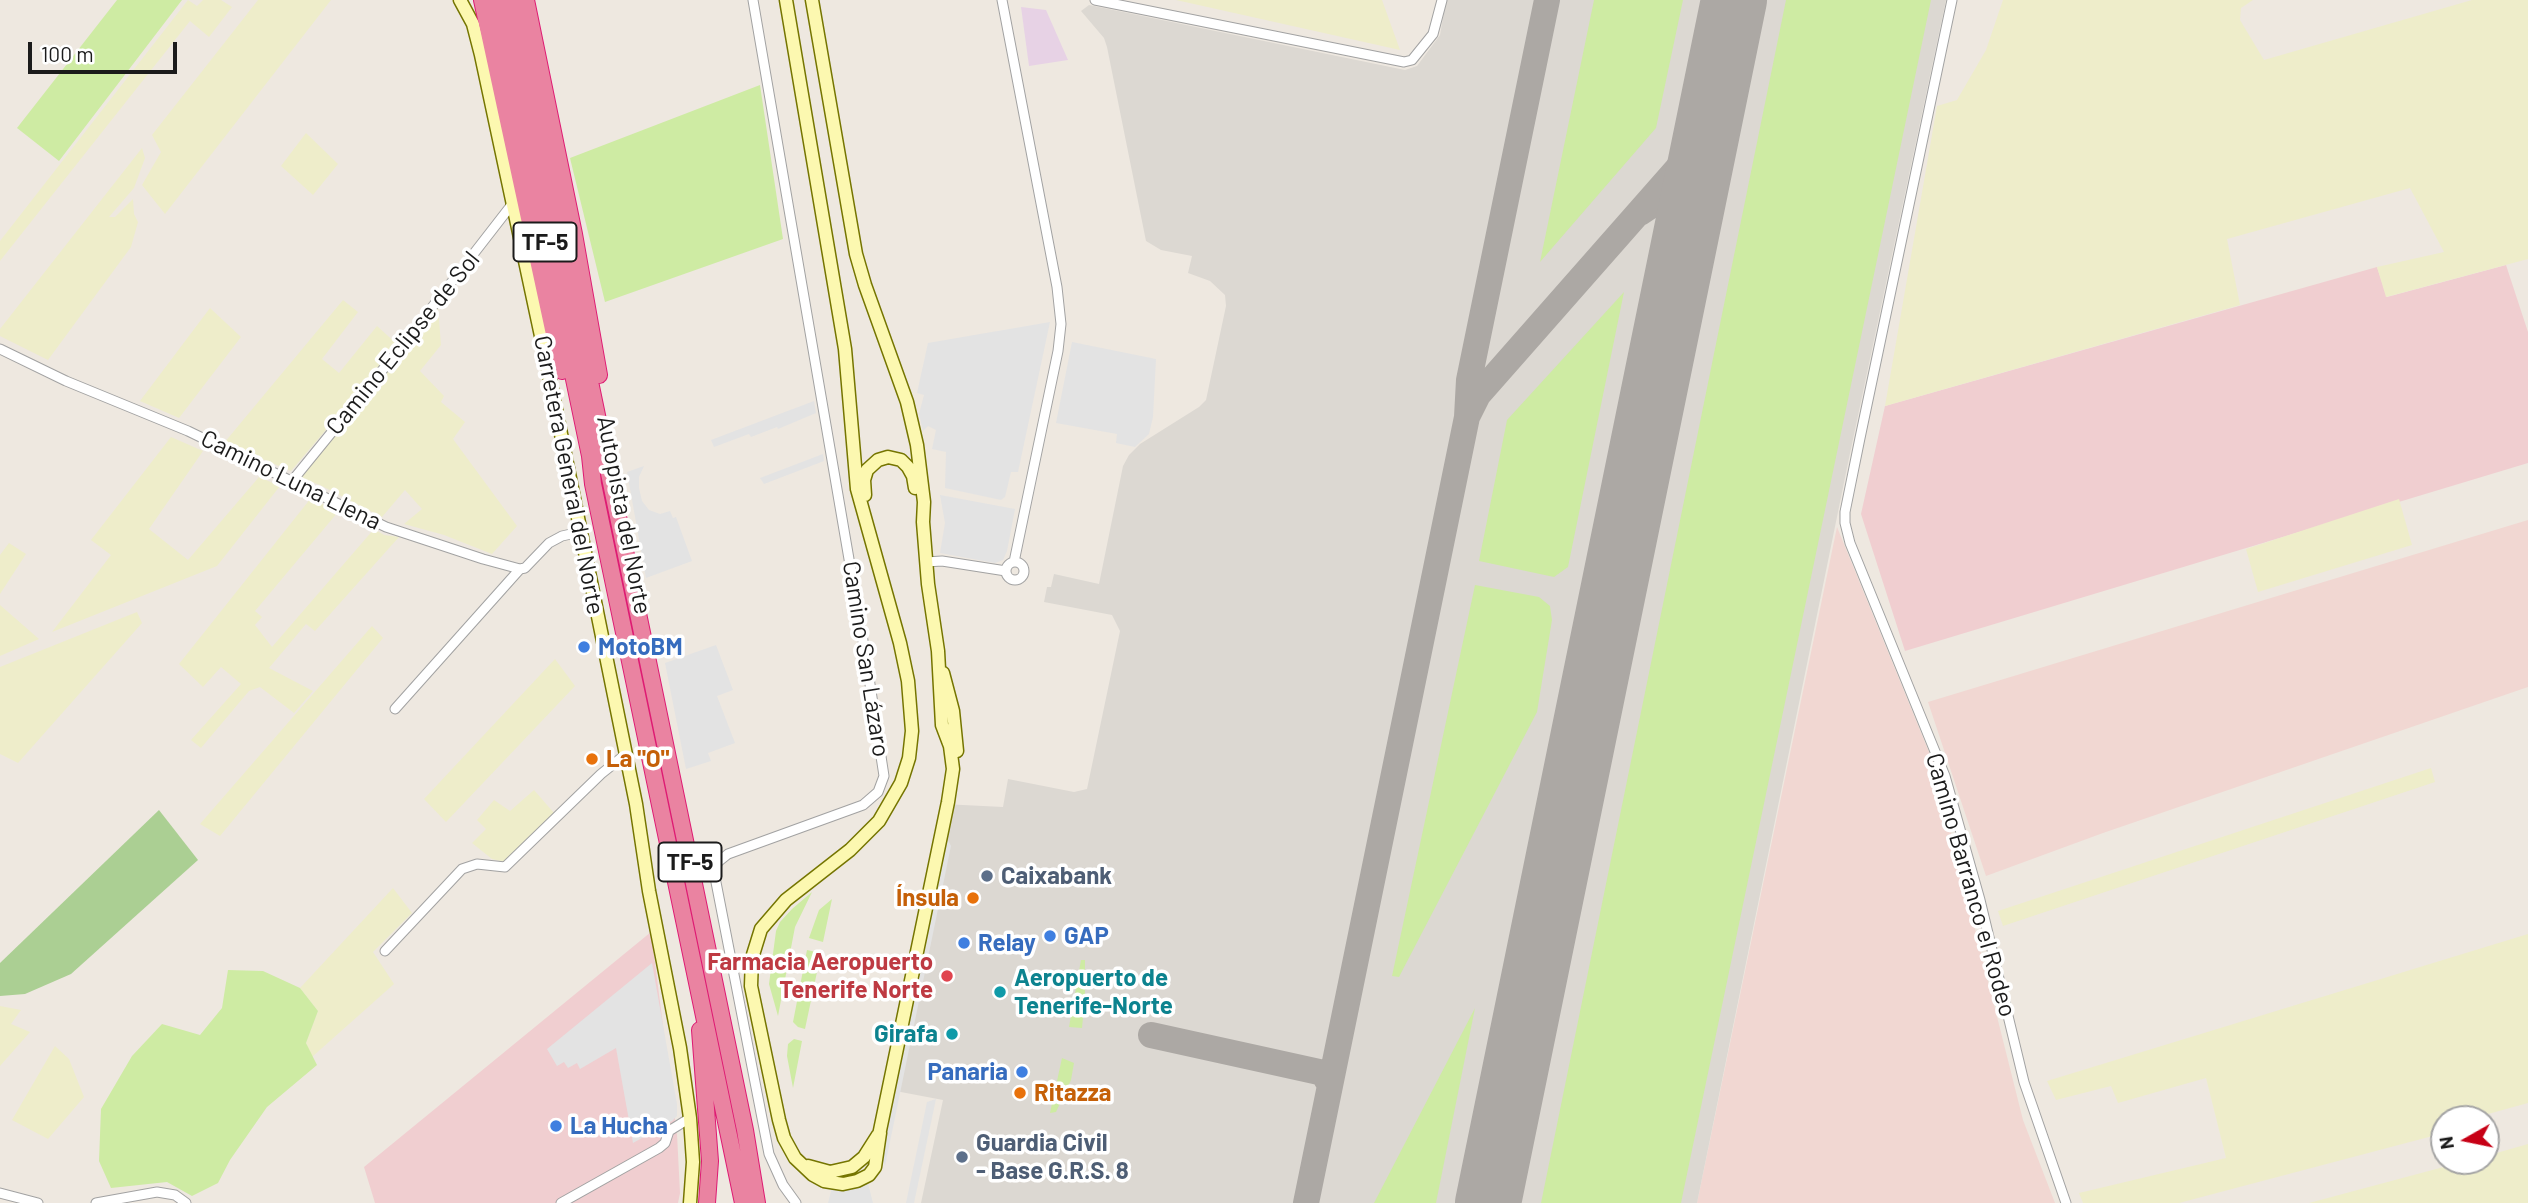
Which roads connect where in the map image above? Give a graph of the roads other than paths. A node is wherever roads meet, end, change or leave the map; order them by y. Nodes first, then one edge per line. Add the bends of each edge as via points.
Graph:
1 (460, 0) edge
2 (482, 0) edge
3 (495, 0) edge
4 (511, 0) edge
5 (526, 0) edge
6 (754, 0) edge
7 (786, 0) edge
8 (812, 0) edge
9 (1002, 0) edge
10 (1095, 0) edge
11 (1442, 0) edge
12 (1952, 0) edge
13 (513, 204) junction
14 (0, 349) edge
15 (596, 407) junction
16 (292, 481) junction
17 (593, 484) junction
18 (865, 513) junction
19 (923, 523) junction
20 (580, 532) junction
21 (926, 562) junction
22 (1014, 562) junction
23 (520, 569) junction
24 (1006, 571) junction
25 (938, 651) junction
26 (395, 709) dead end
27 (626, 754) junction
28 (947, 808) junction
29 (384, 951) dead end
30 (699, 997) junction
31 (690, 1118) junction
32 (745, 1130) junction
33 (0, 1193) edge
34 (38, 1203) edge
35 (96, 1203) edge
36 (186, 1203) edge
37 (561, 1203) edge
38 (690, 1203) edge
39 (707, 1203) edge
40 (743, 1203) edge
41 (757, 1203) edge
42 (767, 1203) edge
43 (796, 1203) edge
44 (2066, 1203) edge

1 - 13 main road, Carretera General del Norte via 473,24
2 - 17 highway via 555,344 582,457
3 - 17 highway, Autopista del Norte / TF-5
4 - 15 highway, Autopista del Norte / TF-5
5 - 15 highway via 599,371
6 - 43 street, Camino San Lázaro via 884,776 878,792 863,805 728,854 714,872 767,1144 779,1177
7 - 18 main road via 845,349 855,478
8 - 19 main road via 856,254 914,428
9 - 22 street via 1061,324
10 - 11 street via 1404,62 1412,60 1433,34
12 - 44 street, Camino Barranco el Rodeo via 1845,512 1847,534 1945,776 2024,1082
13 - 16 street, Camino Eclipse de Sol
13 - 20 main road, Carretera General del Norte
14 - 16 street, Camino Luna Llena
15 - 32 highway, Autopista del Norte / TF-5
16 - 23 street, Camino Luna Llena via 386,527
17 - 30 highway, Autopista del Norte / TF-5
18 - 19 main road via 867,470 878,460 892,457 911,471
18 - 28 main road via 906,671 911,746 901,783 879,821 786,900 761,929 751,969 755,1015 781,1129 798,1161 815,1169 845,1170 864,1157 881,1130
19 - 21 main road
20 - 23 street via 550,543
20 - 27 main road, Carretera General del Norte
21 - 24 street
21 - 25 main road
22 - 24 street
22 - 24 street via 1023,567 1021,578 1011,579
23 - 26 street
25 - 28 main road via 942,725 953,769
25 - 28 main road via 957,749 958,770
27 - 29 street via 505,867 477,864 462,869
27 - 31 main road, Carretera General del Norte
30 - 39 highway via 710,1161
30 - 40 highway, Autopista del Norte / TF-5
31 - 37 street via 669,1130 659,1148
31 - 38 main road, Carretera General del Norte
32 - 41 highway, Autopista del Norte / TF-5
32 - 42 highway
33 - 34 street
35 - 36 street via 157,1192 175,1195

